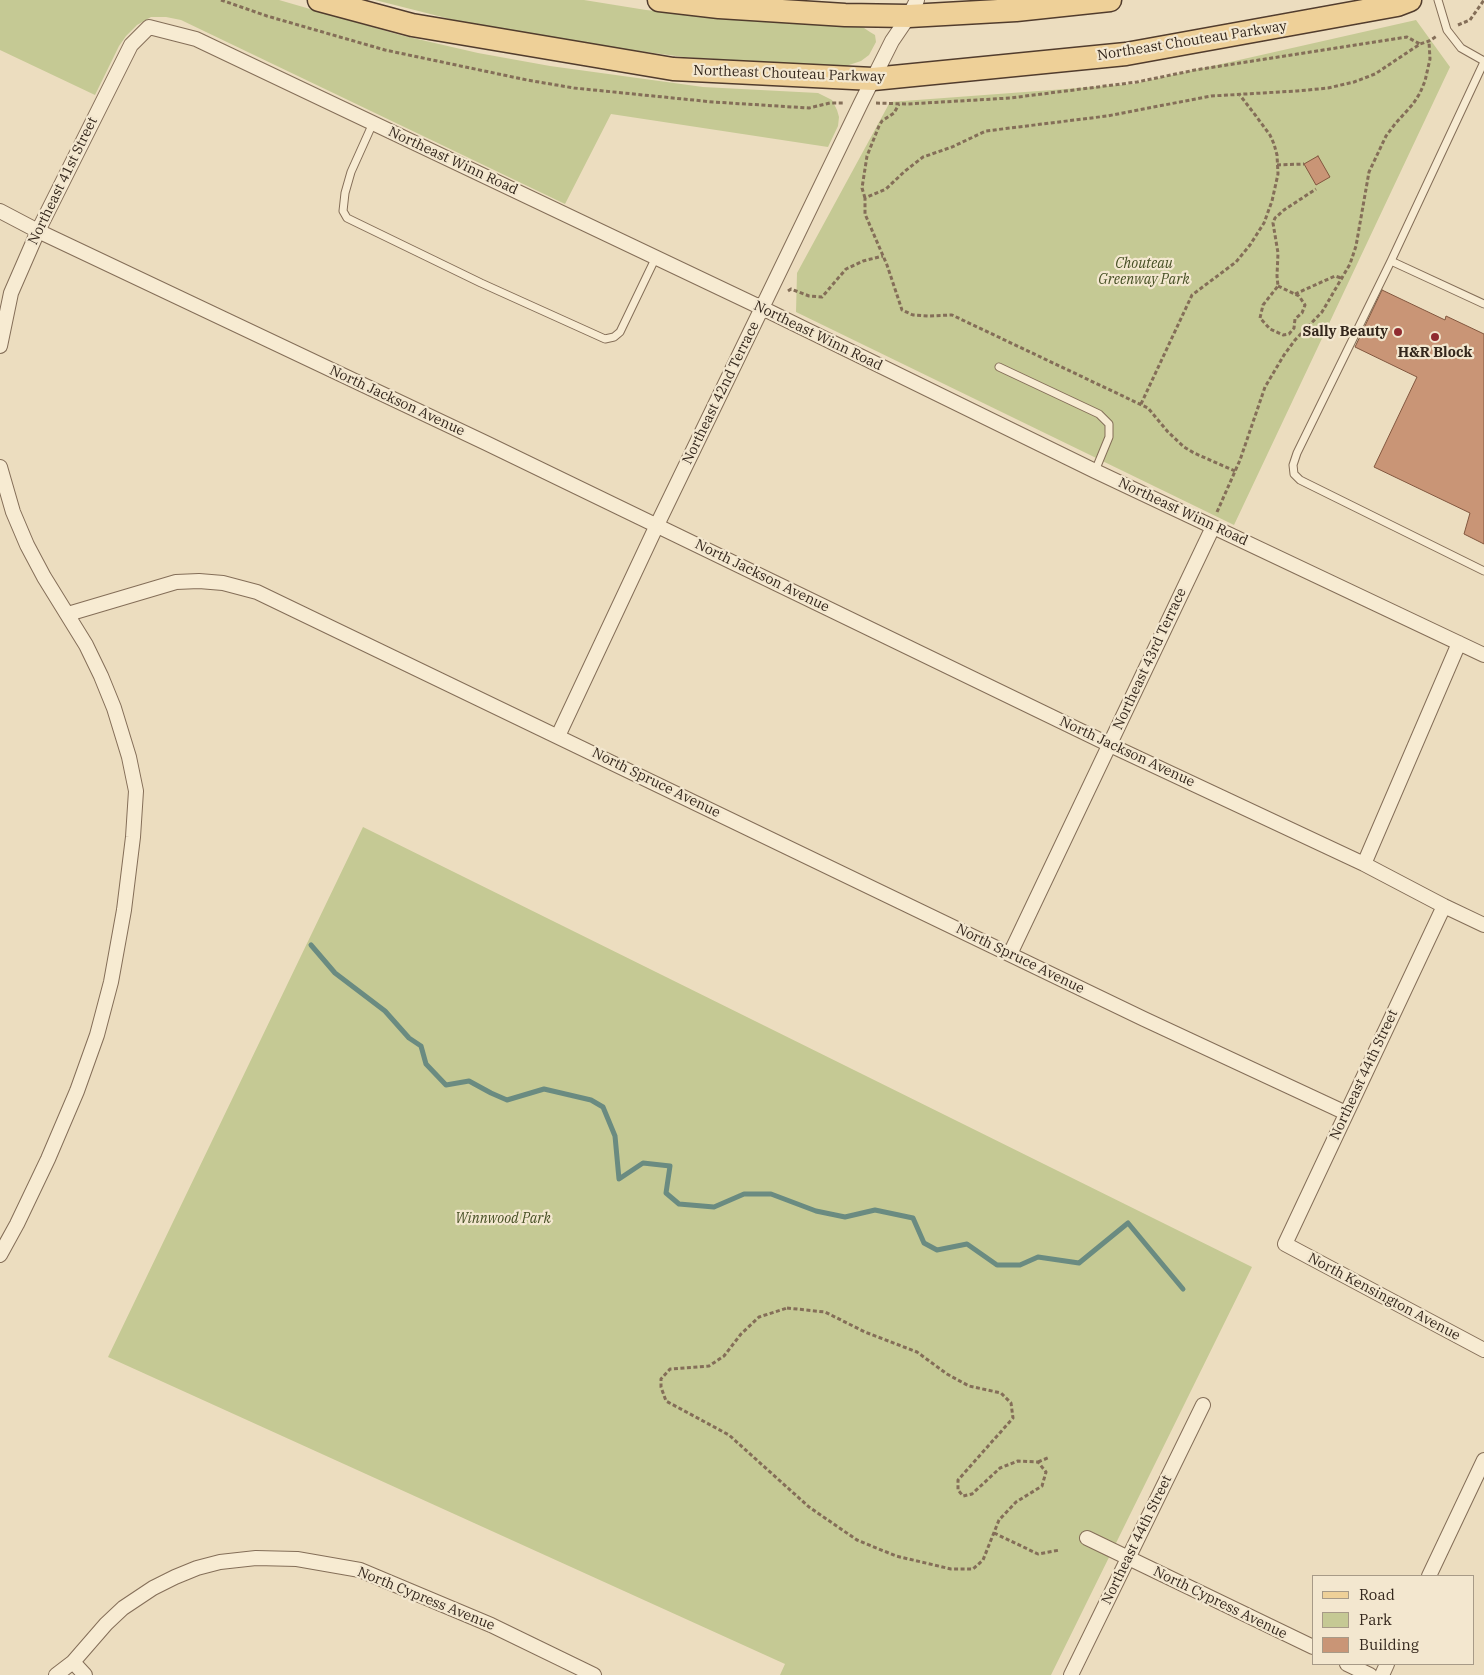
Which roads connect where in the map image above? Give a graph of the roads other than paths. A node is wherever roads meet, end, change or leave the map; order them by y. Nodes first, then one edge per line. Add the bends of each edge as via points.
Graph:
1 (319, 0) edge
2 (659, 0) edge
3 (1110, 0) edge
4 (1410, 0) edge
5 (1438, 0) edge
6 (913, 8) edge
7 (149, 27) joint
8 (1484, 61) edge
9 (873, 79) junction
10 (373, 123) junction
11 (0, 212) edge
12 (38, 231) junction
13 (656, 257) junction
14 (1391, 261) junction
15 (1484, 304) edge
16 (762, 308) junction
17 (0, 346) edge
18 (999, 367) dead end
19 (0, 467) edge
20 (1095, 471) junction
21 (6, 513) edge
22 (657, 526) junction
23 (1212, 526) junction
24 (1484, 570) edge
25 (68, 614) junction
26 (1459, 643) junction
27 (1484, 655) edge
28 (558, 736) junction
29 (1110, 745) junction
30 (1364, 864) junction
31 (1444, 906) junction
32 (1484, 925) edge
33 (1010, 954) junction
34 (1346, 1113) junction
35 (1285, 1244) joint
36 (0, 1255) edge
37 (1484, 1350) edge
38 (1203, 1405) dead end
39 (1484, 1460) edge
40 (1087, 1538) dead end
41 (1128, 1559) junction
42 (1429, 1575) edge
43 (1312, 1648) edge
44 (73, 1662) junction
45 (1349, 1665) edge
46 (56, 1675) edge
47 (85, 1675) edge
48 (594, 1675) edge
49 (1071, 1675) edge
50 (1370, 1675) edge

1 - 9 main road, Northeast Chouteau Parkway via 412,25 673,69
2 - 6 main road via 845,15
3 - 6 main road via 1016,10
4 - 9 main road, Northeast Chouteau Parkway via 1126,54
5 - 8 lane via 1447,30 1461,48
6 - 9 street, Northeast 42nd Terrace
7 - 10 street, Northeast Winn Road via 196,39
7 - 12 street, Northeast 41st Street via 131,45
8 - 14 lane
9 - 16 street, Northeast 42nd Terrace
10 - 13 street, Northeast Winn Road
10 - 13 lane via 345,193 343,211 347,218 481,283 605,339 620,332
11 - 12 street, North Jackson Avenue
12 - 17 street, Northeast 41st Street via 11,294
12 - 22 street, North Jackson Avenue
13 - 16 street, Northeast Winn Road
14 - 15 lane
14 - 24 lane via 1297,453 1294,474 1300,480
16 - 20 street, Northeast Winn Road
16 - 22 street, Northeast 42nd Terrace
18 - 20 lane via 1099,414 1108,424 1110,437
19 - 21 street
20 - 23 street, Northeast Winn Road
21 - 25 street
22 - 28 street, Northeast 42nd Terrace
22 - 29 street, North Jackson Avenue
23 - 26 street, Northeast Winn Road
23 - 29 street, Northeast 43rd Terrace
25 - 28 street, North Spruce Avenue via 176,582 223,583 257,592
25 - 36 street via 101,676 129,757 136,791 133,837 123,919 97,1035 48,1158
26 - 27 street, Northeast Winn Road
26 - 30 street
28 - 33 street, North Spruce Avenue
29 - 30 street, North Jackson Avenue
29 - 33 street, Northeast 43rd Terrace
30 - 31 street, North Jackson Avenue
31 - 32 street, North Jackson Avenue
31 - 34 street, Northeast 44th Street
33 - 34 street, North Spruce Avenue
34 - 35 street, Northeast 44th Street
35 - 37 street, North Kensington Avenue
38 - 41 street, Northeast 44th Street
39 - 42 street
40 - 41 street, North Cypress Avenue
41 - 43 street, North Cypress Avenue
41 - 49 street, Northeast 44th Street
44 - 46 street, North Cypress Avenue
44 - 47 street
44 - 48 street, North Cypress Avenue via 123,1608 175,1577 220,1562 256,1558 297,1559 360,1570 491,1625
45 - 50 street

